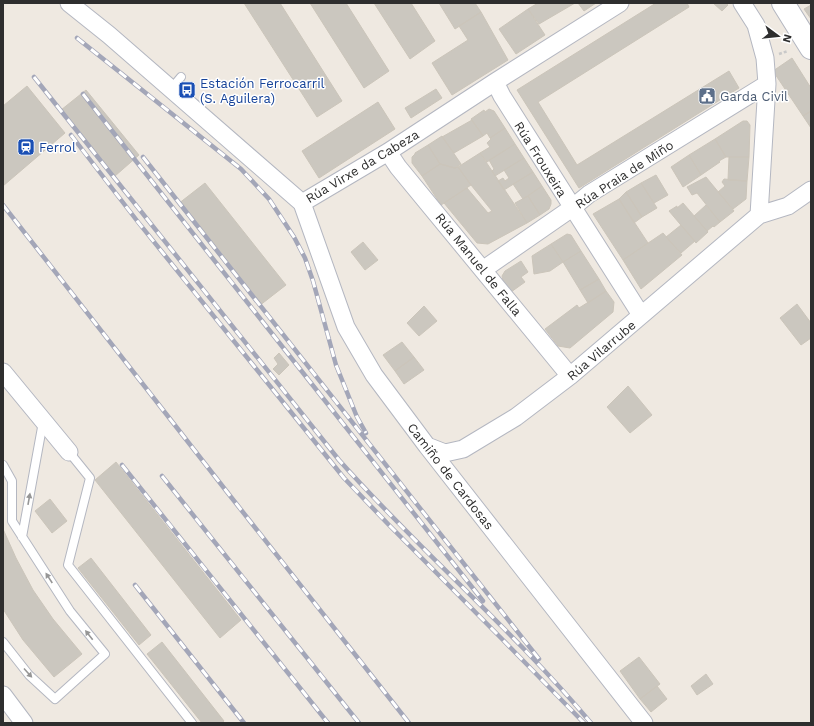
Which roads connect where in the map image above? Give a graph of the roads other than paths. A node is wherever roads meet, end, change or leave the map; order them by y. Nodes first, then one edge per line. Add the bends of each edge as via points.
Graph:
1 (69, 3) edge
2 (620, 3) edge
3 (742, 3) edge
4 (783, 3) edge
5 (811, 48) edge
6 (495, 82) junction
7 (767, 84) junction
8 (388, 152) junction
9 (811, 190) edge
10 (302, 203) junction
11 (572, 208) junction
12 (759, 215) junction
13 (484, 269) junction
14 (641, 316) junction
15 (3, 372) edge
16 (570, 376) junction
17 (43, 420) junction
18 (427, 446) junction
19 (69, 452) joint
20 (3, 465) edge
21 (22, 537) junction
22 (3, 642) edge
23 (3, 695) edge
24 (14, 717) edge
25 (192, 723) edge
26 (644, 723) edge

1 - 10 street, Rúa Virxe da Cabeza via 176,83
2 - 6 street, Rúa Virxe da Cabeza
3 - 7 street via 758,31 765,58
4 - 5 main road
6 - 8 street, Rúa Virxe da Cabeza
6 - 11 street, Rúa Frouxeira
7 - 11 street, Rúa Praia de Miño via 589,194
7 - 12 street
8 - 10 street, Rúa Virxe da Cabeza
8 - 13 street, Rúa Manuel de Falla
9 - 12 street, Rúa Vilarrube via 788,206
10 - 18 street, Camiño de Cardosas via 346,327 374,374
11 - 13 street, Rúa Praia de Miño
11 - 14 street, Rúa Frouxeira
12 - 14 street, Rúa Vilarrube
13 - 16 street, Rúa Manuel de Falla
14 - 16 street, Rúa Vilarrube
15 - 17 street
16 - 18 street, Rúa Vilarrube via 516,417 464,449 445,453
17 - 19 street
21 -> 17 lane
18 - 26 street, Camiño de Cardosas
19 - 25 lane via 90,478 68,565
20 - 21 lane via 12,481 12,521
22 -> 21 lane via 29,675 55,699 105,654 70,611
23 - 24 street

